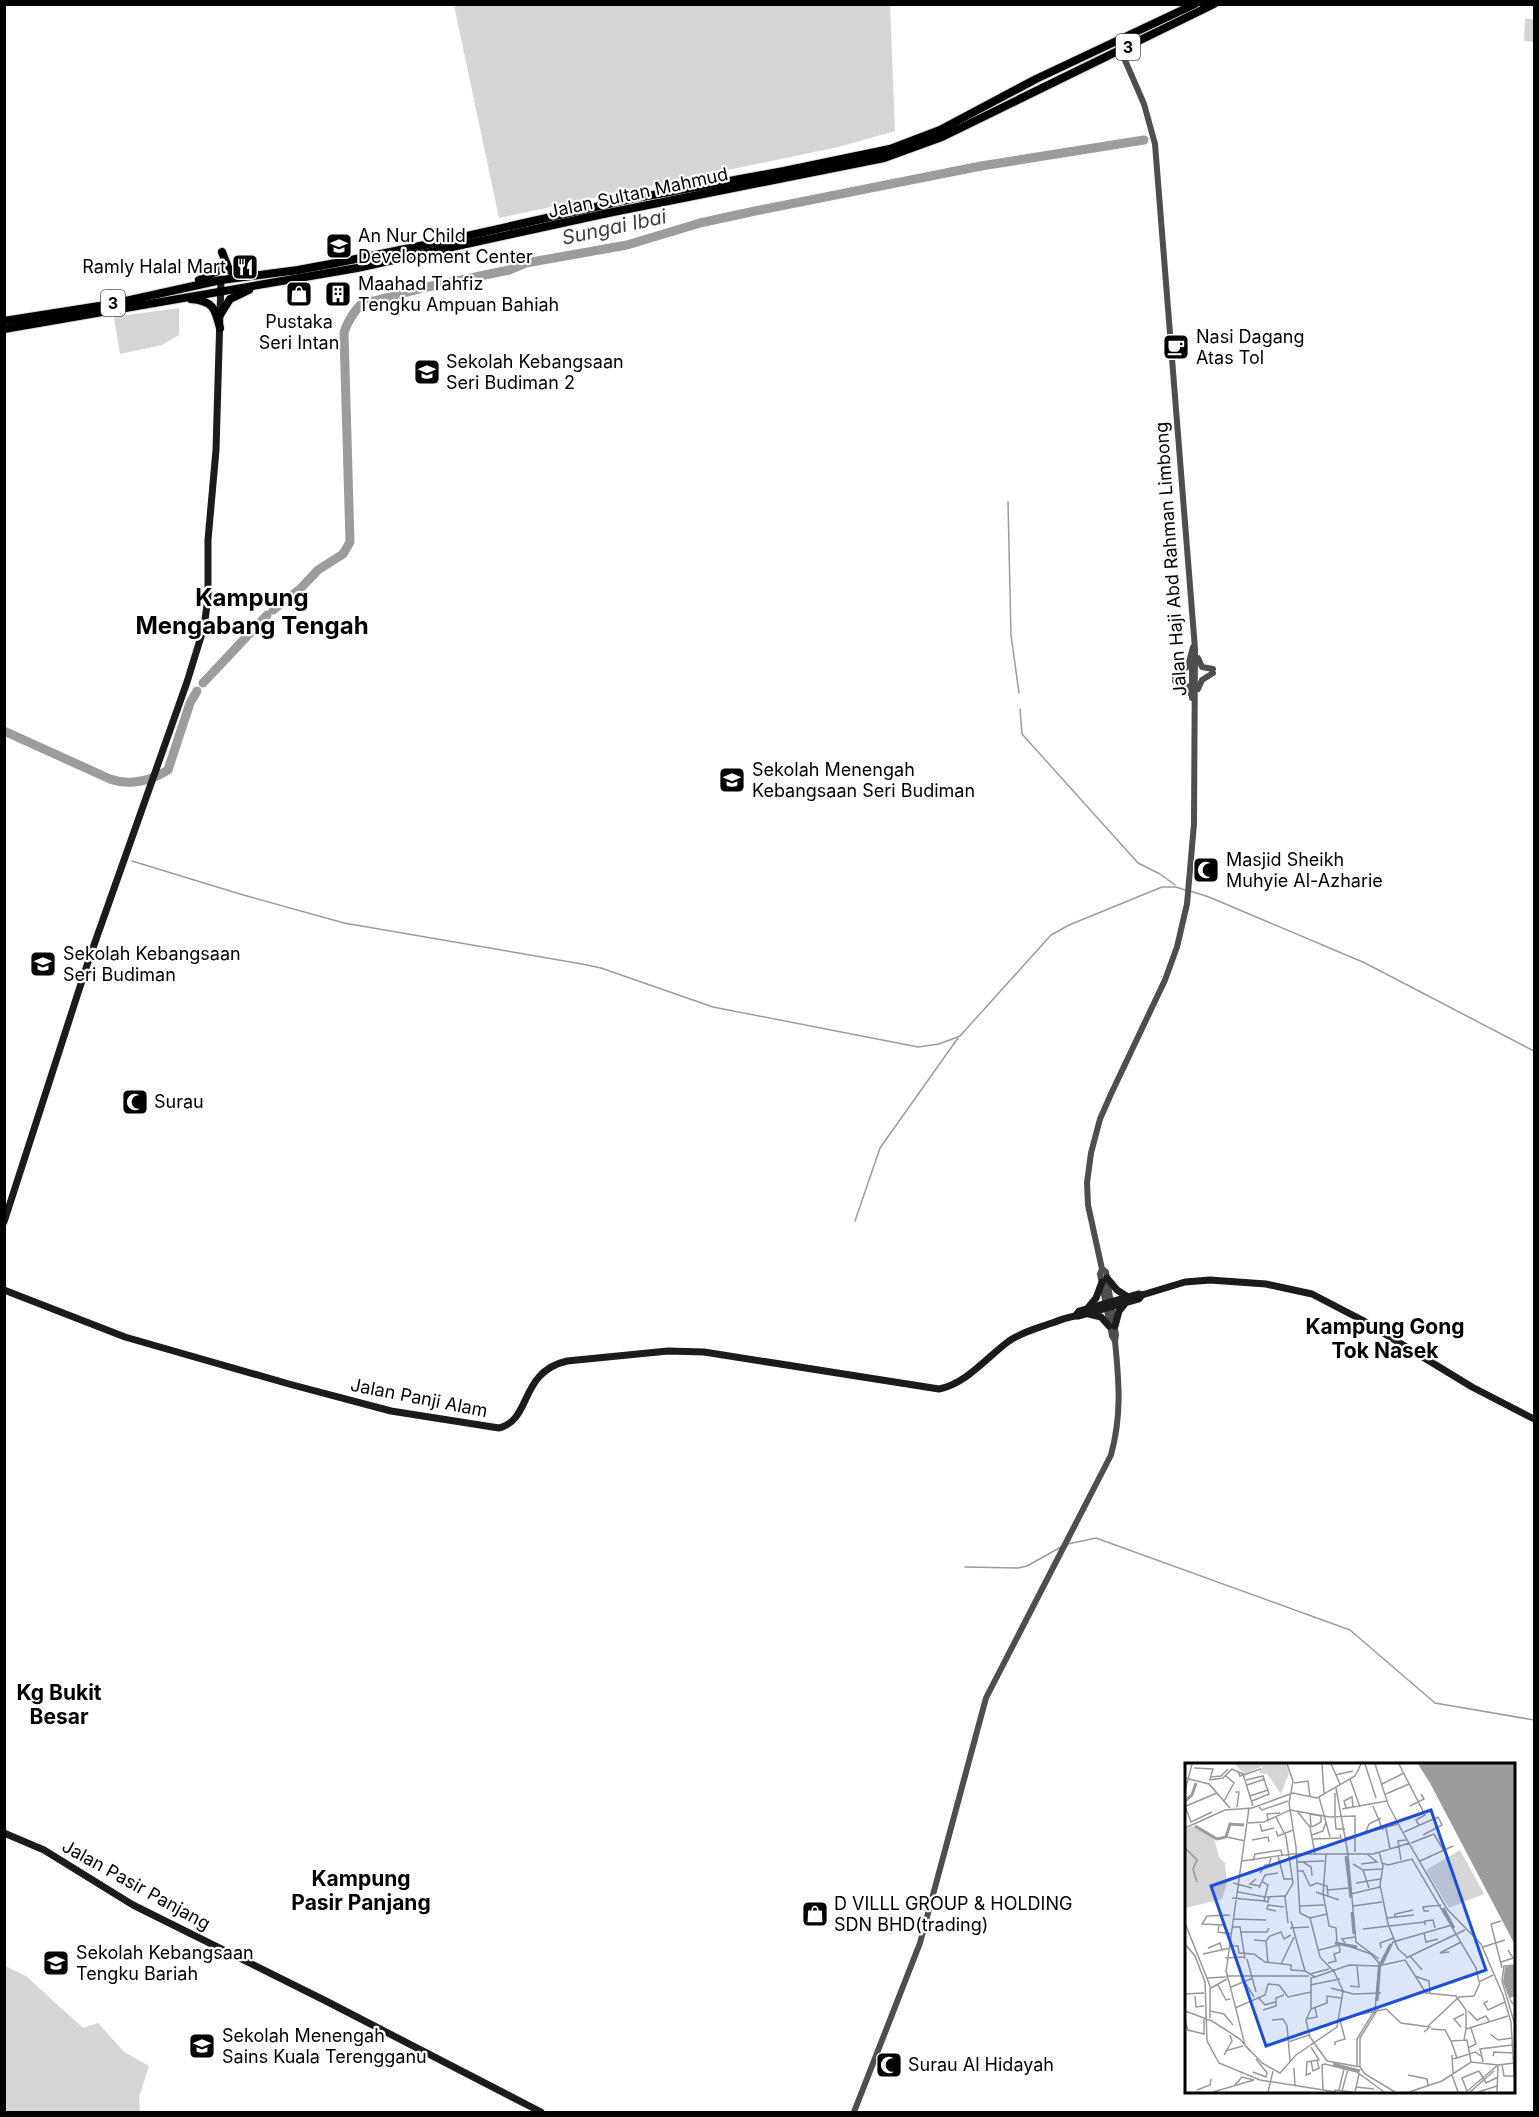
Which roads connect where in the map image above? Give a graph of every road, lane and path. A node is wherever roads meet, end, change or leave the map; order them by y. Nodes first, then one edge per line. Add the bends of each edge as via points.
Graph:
1 (1195, 4) edge
2 (1214, 4) edge
3 (1121, 51) junction
4 (1036, 79) junction
5 (1041, 89) junction
6 (542, 219) junction
7 (544, 228) junction
8 (222, 252) dead end
9 (222, 264) dead end
10 (243, 277) junction
11 (221, 280) junction
12 (259, 285) junction
13 (187, 286) junction
14 (221, 290) junction
15 (184, 298) junction
16 (220, 315) junction
17 (4, 321) edge
18 (220, 328) junction
19 (4, 329) edge
20 (1194, 648) junction
21 (1194, 705) junction
22 (4, 1222) edge
23 (1104, 1280) junction
24 (4, 1290) edge
25 (1127, 1300) junction
26 (1109, 1305) junction
27 (1087, 1312) junction
28 (1112, 1326) junction
29 (1534, 1419) edge
30 (4, 1833) edge
31 (541, 2112) edge
32 (854, 2112) edge

1 - 4 highway, Jalan Sultan Mahmud / 3
2 - 3 highway, Jalan Sultan Mahmud / 3
3 - 5 highway, Jalan Sultan Mahmud / 3
3 - 20 street, Jalan Haji Abd Rahman Limbong via 1144,104 1155,144
4 - 5 highway
4 - 6 highway, Jalan Sultan Mahmud / 3 via 940,130 890,148
5 - 7 highway, Jalan Sultan Mahmud / 3 via 901,153
6 - 7 highway
6 - 10 highway, Jalan Sultan Mahmud / 3 via 308,268
7 - 12 highway, Jalan Sultan Mahmud / 3
8 - 10 highway via 231,272
9 - 13 highway via 216,272
10 - 11 highway, Jalan Sultan Mahmud / 3
11 - 13 highway, Jalan Sultan Mahmud / 3
11 - 14 main road
12 - 14 highway, Jalan Sultan Mahmud / 3
12 - 16 highway via 230,299
13 - 17 highway, Jalan Sultan Mahmud / 3 via 112,304
14 - 15 highway, Jalan Sultan Mahmud / 3
14 - 16 main road
15 - 18 highway via 213,307
15 - 19 highway, Jalan Sultan Mahmud / 3
16 - 18 main road
18 - 22 main road via 207,613 199,648 88,962
20 - 21 street, Jalan Haji Abd Rahman Limbong
20 - 21 street via 1188,666 1175,679 1187,686
20 - 21 street via 1199,664 1213,671 1200,683
21 - 23 street, Jalan Haji Abd Rahman Limbong via 1194,824 1184,920 1168,973 1110,1094 1091,1153 1088,1205 1102,1269 1106,1272
23 - 25 main road
23 - 26 street, Jalan Haji Abd Rahman Limbong
23 - 27 main road
24 - 27 main road, Jalan Panji Alam via 125,1337 289,1384 391,1411 499,1428 516,1417 540,1374 565,1362 668,1351 711,1352 939,1389 963,1379 1015,1337 1079,1311
25 - 26 main road, Jalan Panji Alam
25 - 28 main road
25 - 29 main road, Jalan Panji Alam via 1185,1282 1210,1280 1266,1284 1312,1294
26 - 27 main road, Jalan Panji Alam
26 - 28 street, Jalan Haji Abd Rahman Limbong
27 - 28 main road
28 - 32 street, Jalan Haji Abd Rahman Limbong via 1120,1400 1115,1439 1105,1470 984,1703 920,1944
30 - 31 main road, Jalan Pasir Panjang via 44,1850 133,1905

